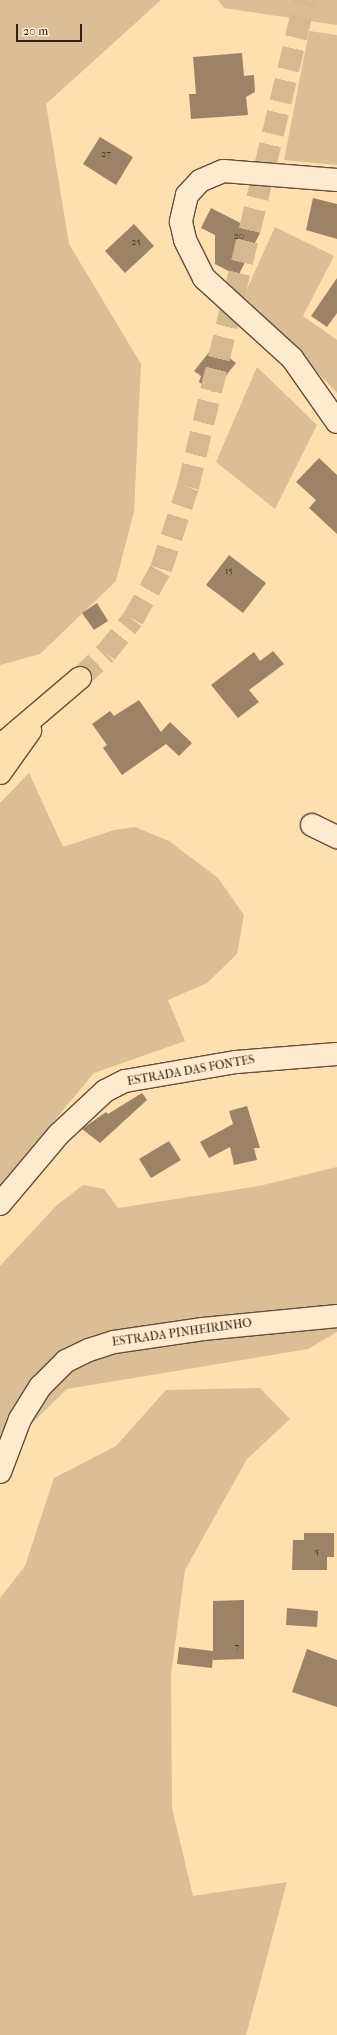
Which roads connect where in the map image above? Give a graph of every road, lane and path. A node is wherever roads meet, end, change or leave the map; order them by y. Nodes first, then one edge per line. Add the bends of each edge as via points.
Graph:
1 (337, 180) edge
2 (337, 422) edge
3 (80, 678) tunnel mouth
4 (44, 711) junction
5 (0, 737) edge
6 (0, 746) edge
7 (0, 759) edge
8 (0, 773) edge
9 (312, 825) dead end
10 (337, 837) edge
11 (337, 1054) edge
12 (0, 1204) edge
13 (337, 1316) edge
14 (0, 1472) edge

1 - 2 street via 223,170 200,181 187,195 181,222 185,240 204,278 292,358
3 - 4 main road
4 - 5 main road
4 - 6 main road
4 - 7 main road
4 - 8 main road
9 - 10 street
11 - 12 street, ESTRADA DAS FONTES via 236,1062 125,1081 105,1091 59,1134
13 - 14 street, ESTRADA PINHEIRINHO via 203,1329 114,1342 89,1350 66,1361 41,1386 20,1419

